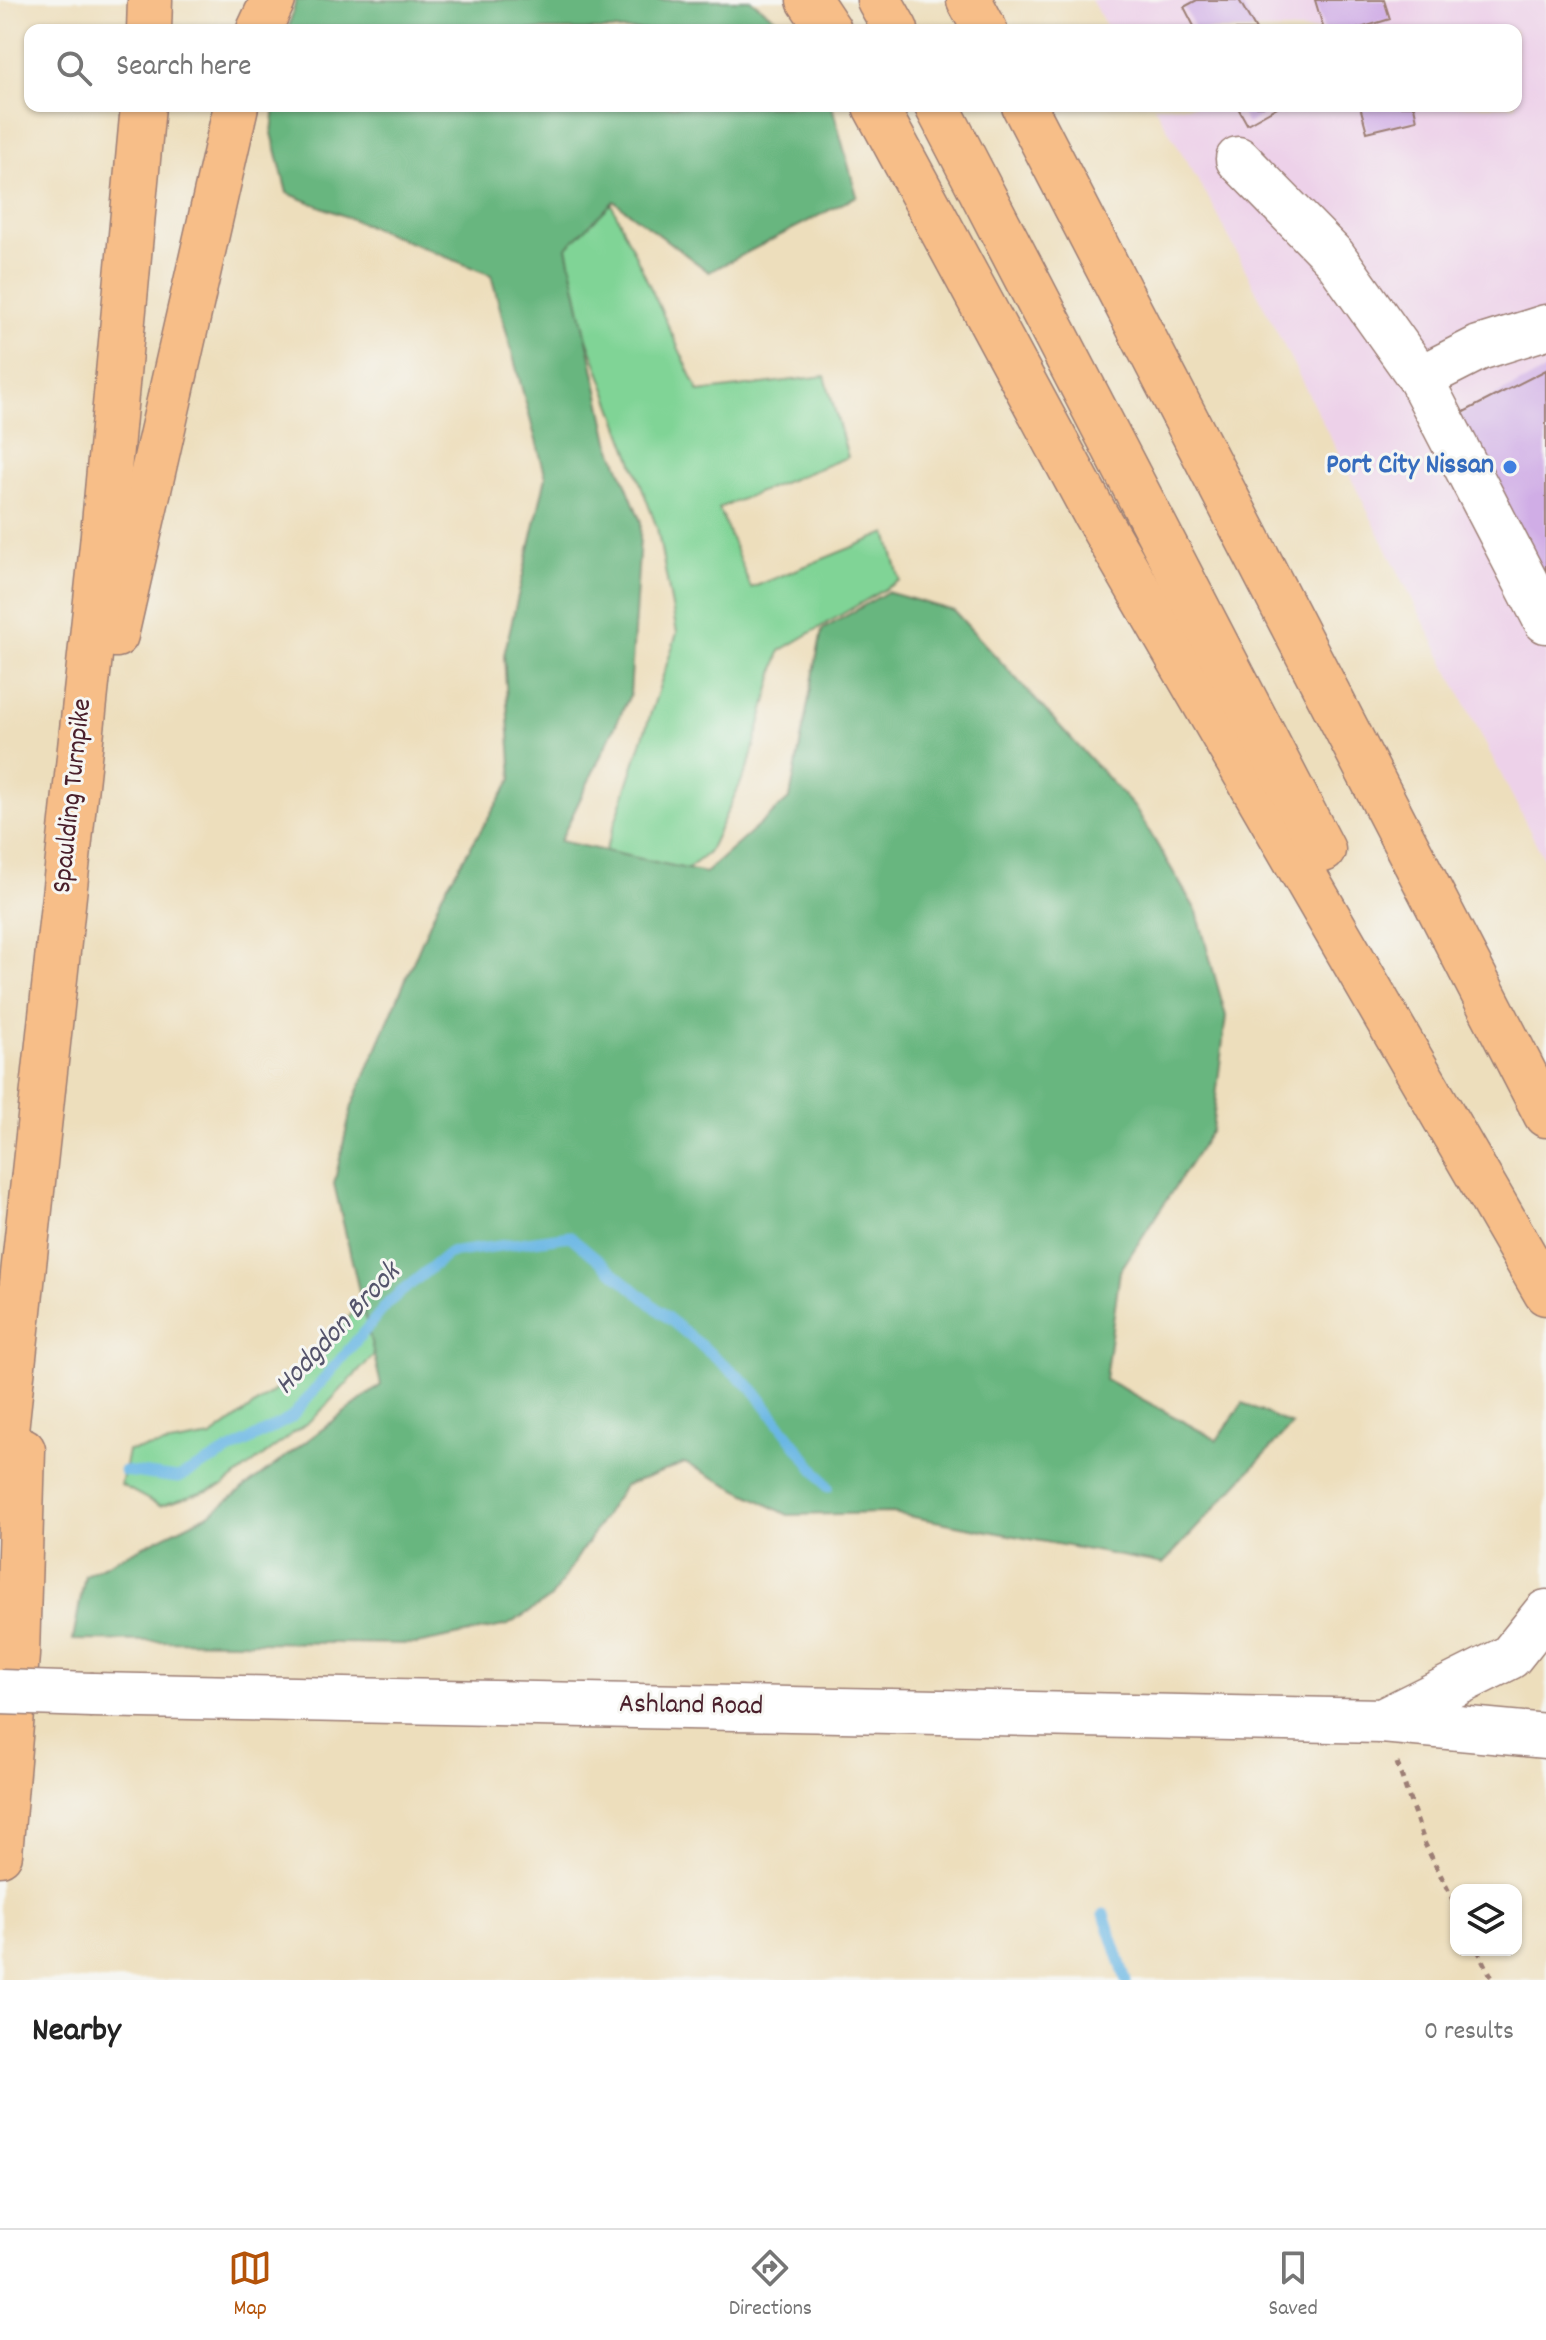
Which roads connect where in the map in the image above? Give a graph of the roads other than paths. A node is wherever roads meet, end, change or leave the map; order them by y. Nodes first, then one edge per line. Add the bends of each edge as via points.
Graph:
1 (150, 0) edge
2 (273, 0) edge
3 (809, 0) edge
4 (879, 0) edge
5 (969, 0) edge
6 (149, 24) edge
7 (262, 24) edge
8 (825, 24) edge
9 (893, 24) edge
10 (982, 24) edge
11 (142, 112) edge
12 (235, 112) edge
13 (878, 112) edge
14 (940, 112) edge
15 (1027, 112) edge
16 (1238, 159) dead end
17 (1546, 327) edge
18 (1420, 378) junction
19 (1546, 621) edge
20 (68, 844) junction
21 (1546, 1115) edge
22 (31, 1195) junction
23 (1546, 1283) edge
24 (1546, 1293) edge
25 (0, 1486) edge
26 (1546, 1612) edge
27 (0, 1692) edge
28 (1382, 1721) junction
29 (1546, 1736) edge
30 (0, 1854) edge

1 - 6 highway
2 - 7 highway
3 - 8 highway
4 - 9 highway
5 - 10 highway
11 - 20 highway, Spaulding Turnpike
12 - 20 highway
13 - 24 highway via 1095,514
14 - 23 highway
15 - 21 highway
16 - 18 lane via 1334,257
17 - 18 lane via 1479,348
18 - 19 lane
20 - 22 highway, Spaulding Turnpike
22 - 25 highway, Spaulding Turnpike
22 - 30 highway via 17,1655
26 - 28 lane via 1510,1657
27 - 28 lane, Ashland Road, bridge
28 - 29 lane, Ashland Road

